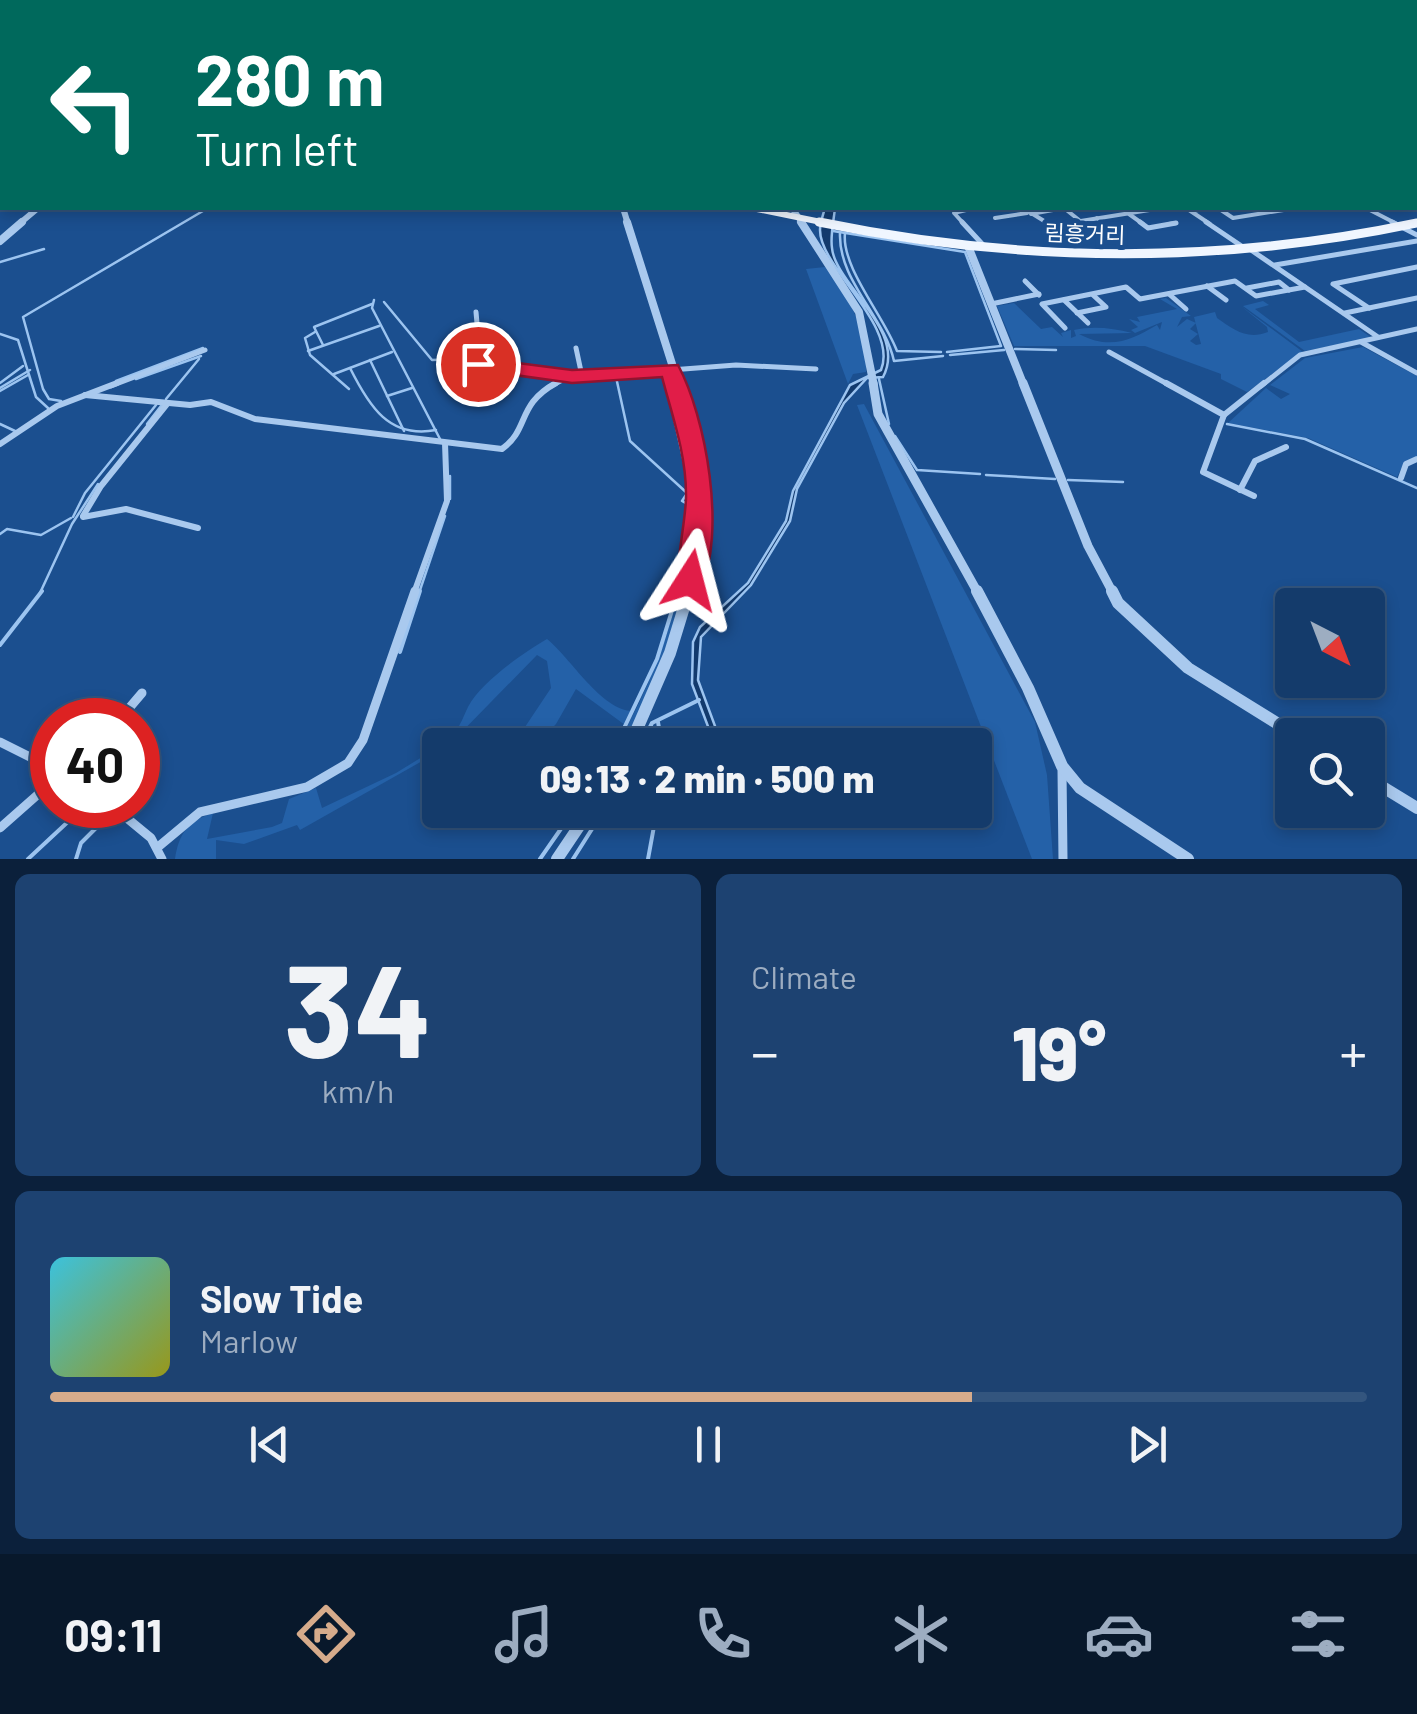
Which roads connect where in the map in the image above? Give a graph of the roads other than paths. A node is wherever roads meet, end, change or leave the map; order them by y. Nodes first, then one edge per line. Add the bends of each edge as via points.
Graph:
1 (36, 210) edge
2 (624, 210) edge
3 (762, 210) edge
4 (794, 210) edge
5 (966, 210) edge
6 (1025, 210) edge
7 (1050, 210) edge
8 (1066, 210) edge
9 (1121, 210) edge
10 (1146, 210) edge
11 (1190, 210) edge
12 (1219, 210) edge
13 (1250, 210) edge
14 (1283, 210) edge
15 (1370, 210) edge
16 (1029, 213) junction
17 (1127, 213) junction
18 (1257, 214) junction
19 (800, 218) junction
20 (995, 218) dead end
21 (1097, 218) junction
22 (1080, 221) junction
23 (1417, 223) edge
24 (1176, 224) dead end
25 (1402, 227) junction
26 (1110, 228) dead end
27 (1417, 238) edge
28 (0, 242) edge
29 (968, 246) junction
30 (985, 247) junction
31 (1249, 250) junction
32 (1274, 265) junction
33 (1417, 267) edge
34 (1025, 280) dead end
35 (1207, 286) junction
36 (1305, 286) junction
37 (1039, 294) junction
38 (1092, 294) junction
39 (1168, 294) junction
40 (1417, 298) edge
41 (1063, 300) junction
42 (1226, 300) dead end
43 (1048, 302) junction
44 (991, 304) junction
45 (1369, 308) junction
46 (1186, 309) dead end
47 (476, 312) dead end
48 (1077, 313) junction
49 (1343, 313) junction
50 (1088, 323) dead end
51 (1065, 328) dead end
52 (1417, 329) edge
53 (1379, 338) junction
54 (1360, 342) junction
55 (576, 348) dead end
56 (205, 350) dead end
57 (1109, 352) dead end
58 (478, 364) junction
59 (816, 369) dead end
60 (670, 370) junction
61 (1417, 373) edge
62 (572, 376) junction
63 (582, 376) junction
64 (872, 376) joint
65 (85, 396) junction
66 (487, 399) dead end
67 (168, 403) junction
68 (1224, 415) junction
69 (445, 443) junction
70 (0, 444) edge
71 (1286, 447) dead end
72 (1417, 459) edge
73 (1401, 478) dead end
74 (1240, 490) junction
75 (1254, 496) dead end
76 (198, 528) dead end
77 (142, 693) dead end
78 (138, 698) edge
79 (1275, 722) edge
80 (637, 728) edge
81 (0, 742) edge
82 (30, 757) edge
83 (1062, 766) junction
84 (1385, 788) edge
85 (30, 801) edge
86 (1417, 808) edge
87 (0, 828) edge
88 (137, 828) edge
89 (578, 828) edge
90 (158, 847) junction
91 (162, 859) edge
92 (557, 859) edge
93 (1063, 859) edge
94 (1188, 859) edge

1 - 28 street
2 - 60 street
3 - 19 main road, 림흥거리
4 - 19 street
5 - 30 street via 954,213
6 - 16 street
7 - 16 street
8 - 22 street
9 - 17 street
10 - 17 street
11 - 31 street
12 - 18 street via 1233,218
13 - 18 street
14 - 18 street
15 - 25 street
16 - 20 street
16 - 22 street via 1052,226
17 - 21 street
17 - 24 street via 1148,228
19 - 29 main road, 림흥거리
19 - 64 street via 858,312
21 - 22 street
21 - 26 street
23 - 25 main road, 림흥거리
25 - 27 street
25 - 31 main road, 림흥거리
27 - 32 street
29 - 30 main road, 림흥거리
29 - 44 street
30 - 31 main road, 림흥거리 via 1124,254
31 - 32 street
32 - 36 street
33 - 45 street via 1333,284
34 - 37 street
35 - 36 street via 1235,281 1256,296
35 - 39 street
35 - 42 street
36 - 49 street
37 - 43 street
37 - 44 street
38 - 39 street via 1126,287 1140,299
38 - 41 street
38 - 48 street via 1106,307
39 - 46 street
40 - 45 street
41 - 43 street
41 - 48 street
43 - 51 street via 1042,304
44 - 79 street via 1088,546 1118,603 1188,668
45 - 49 street
47 - 58 street
48 - 50 street
49 - 53 street
52 - 53 street
53 - 54 street
54 - 61 street
54 - 68 street via 1304,353
55 - 63 street
56 - 65 street
57 - 68 street
58 - 62 street
58 - 66 street via 465,394
59 - 60 street
60 - 63 street
60 - 80 street via 696,466 698,541 680,622
62 - 63 street
62 - 69 street via 534,394 508,446
64 - 83 street via 885,430 968,574
65 - 67 street
65 - 70 street via 57,406
67 - 69 street via 211,402 256,419
67 - 76 street via 81,517 126,509
68 - 74 street via 1203,472
69 - 90 street via 447,501 370,726 350,762 316,786 194,814
71 - 74 street via 1255,461
72 - 73 street via 1406,464
74 - 75 street
77 - 78 street
81 - 82 street
83 - 93 street
83 - 94 street via 1080,788
84 - 86 street
85 - 87 street
88 - 90 street
89 - 92 street
90 - 91 street

